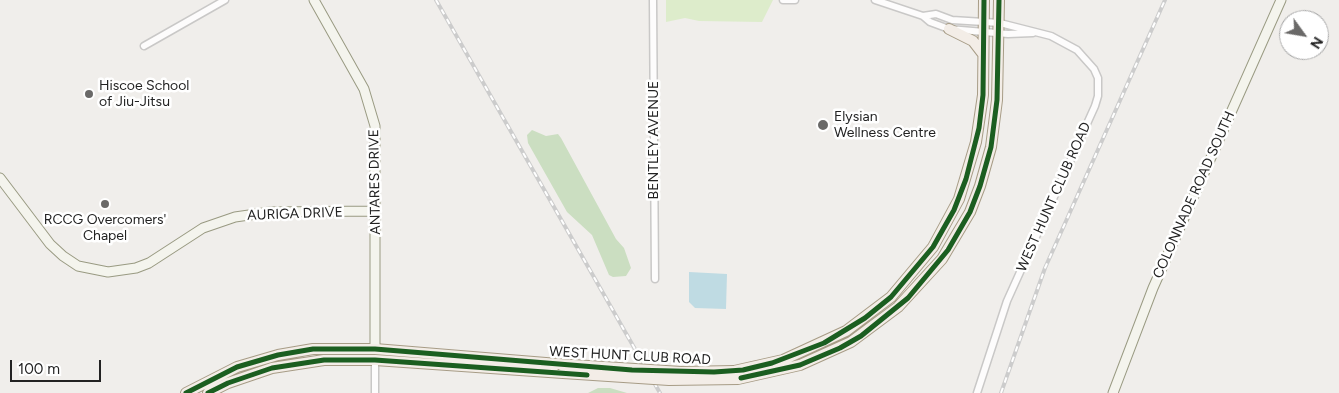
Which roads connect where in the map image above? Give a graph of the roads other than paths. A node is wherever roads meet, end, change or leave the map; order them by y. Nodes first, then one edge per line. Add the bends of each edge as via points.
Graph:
1 (225, 0) edge
2 (314, 0) edge
3 (653, 0) edge
4 (784, 0) edge
5 (795, 0) edge
6 (875, 0) edge
7 (984, 0) edge
8 (999, 0) edge
9 (1281, 0) edge
10 (923, 16) junction
11 (983, 27) junction
12 (1000, 28) junction
13 (949, 29) junction
14 (1035, 33) junction
15 (144, 46) dead end
16 (983, 54) junction
17 (0, 178) edge
18 (375, 211) junction
19 (654, 279) dead end
20 (375, 349) junction
21 (375, 360) junction
22 (560, 368) junction
23 (736, 375) junction
24 (186, 393) edge
25 (208, 393) edge
26 (375, 393) edge
27 (978, 393) edge
28 (1113, 393) edge

1 - 15 street
2 - 18 street, ANTARES DRIVE via 369,103 375,126
3 - 19 street, BENTLEY AVENUE
4 - 5 street
6 - 10 street
7 - 11 main road, WEST HUNT CLUB ROAD
8 - 12 main road, WEST HUNT CLUB ROAD
9 - 28 street, COLONNADE ROAD SOUTH via 1153,288
10 - 11 street via 936,14
10 - 13 street
11 - 12 street
11 - 12 street
11 - 13 street
11 - 16 main road, WEST HUNT CLUB ROAD
12 - 14 street, WEST HUNT CLUB ROAD
12 - 14 street, WEST HUNT CLUB ROAD via 1022,27
12 - 23 main road, WEST HUNT CLUB ROAD via 991,147 970,212 942,259 908,298 861,336 800,364
13 - 16 main road via 972,41
14 - 27 street, WEST HUNT CLUB ROAD via 1060,40 1083,56 1098,78 1098,96 1007,301
16 - 23 main road, WEST HUNT CLUB ROAD via 981,113 971,163 948,221 924,258 891,297 846,332 812,349
17 - 18 street, AURIGA DRIVE via 50,244 63,256 78,266 108,272 136,268 203,228 235,217 270,212
18 - 20 street, ANTARES DRIVE
20 - 21 main road
20 - 22 main road, WEST HUNT CLUB ROAD
20 - 24 main road, WEST HUNT CLUB ROAD via 324,349 278,355 237,367
21 - 22 main road, WEST HUNT CLUB ROAD
21 - 25 main road, WEST HUNT CLUB ROAD via 324,360 283,365 250,374
21 - 26 street
22 - 23 main road, WEST HUNT CLUB ROAD, bridge via 669,380

